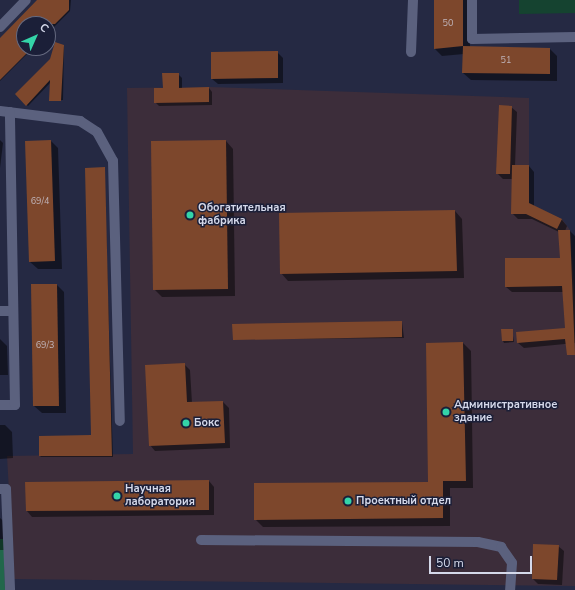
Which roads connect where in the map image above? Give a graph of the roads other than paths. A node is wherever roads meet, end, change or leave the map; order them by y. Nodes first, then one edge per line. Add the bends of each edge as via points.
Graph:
1 (26, 0) edge
2 (413, 0) edge
3 (472, 0) edge
4 (0, 27) edge
5 (575, 37) edge
6 (411, 52) dead end
7 (5, 112) edge
8 (0, 311) edge
9 (13, 311) junction
10 (0, 405) edge
11 (120, 421) dead end
12 (3, 489) edge
13 (201, 540) dead end
14 (10, 590) edge
15 (510, 590) edge

1 - 4 street
2 - 6 street
3 - 5 street via 472,39
7 - 9 street
7 - 11 street via 80,121 97,132 113,161
8 - 9 street
9 - 10 street via 14,405
12 - 14 street
13 - 15 street via 478,542 502,547 512,563

